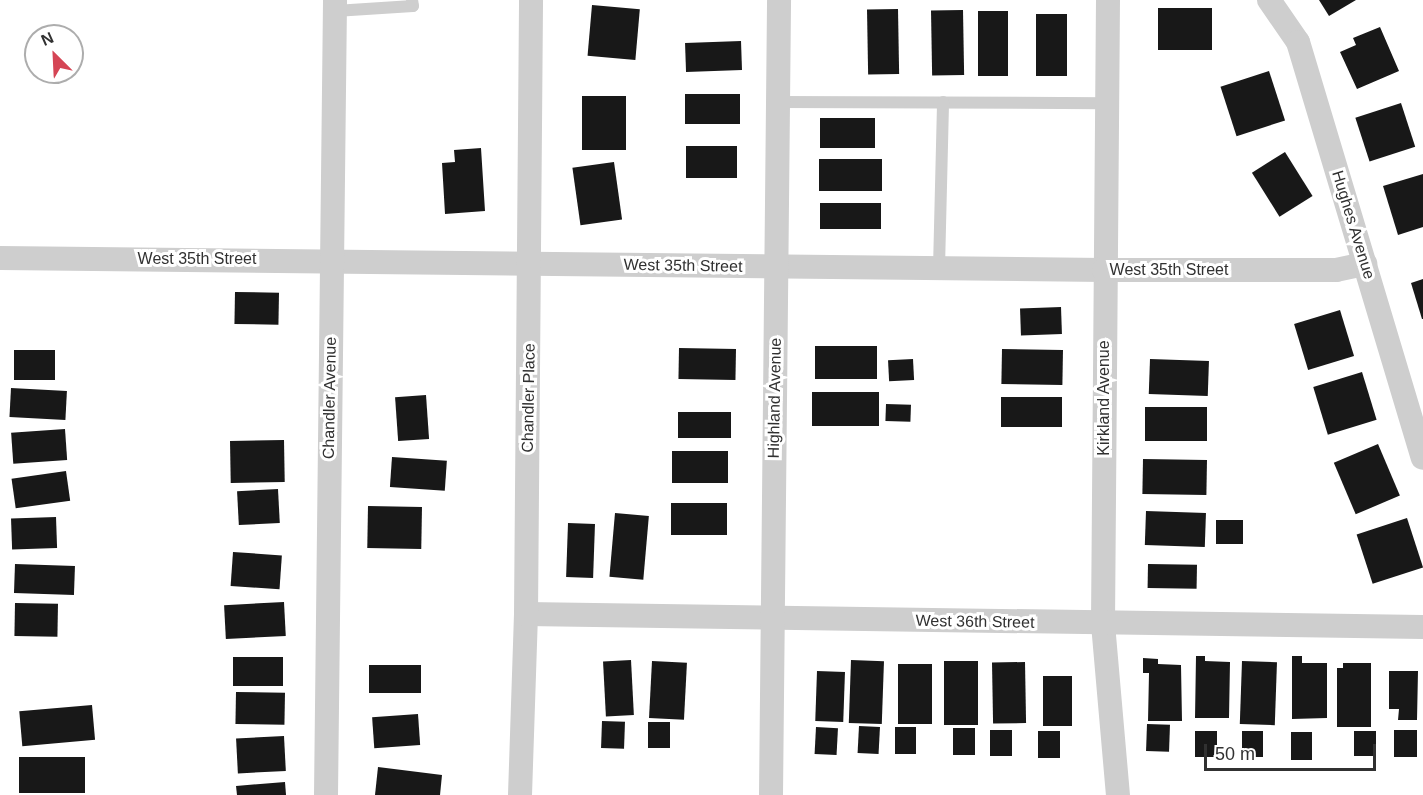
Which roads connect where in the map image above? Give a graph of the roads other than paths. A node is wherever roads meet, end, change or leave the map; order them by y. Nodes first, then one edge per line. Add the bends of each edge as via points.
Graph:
1 (412, 0) edge
2 (531, 0) edge
3 (779, 0) edge
4 (1108, 0) edge
5 (1269, 0) edge
6 (335, 5) edge
7 (778, 102) junction
8 (943, 102) junction
9 (1107, 103) junction
10 (0, 258) edge
11 (332, 260) junction
12 (530, 264) junction
13 (1365, 264) junction
14 (777, 268) junction
15 (939, 268) junction
16 (1104, 270) junction
17 (1423, 458) edge
18 (526, 614) junction
19 (773, 620) junction
20 (1103, 624) junction
21 (1423, 627) edge
22 (326, 795) edge
23 (520, 795) edge
24 (771, 795) edge
25 (1118, 795) edge

1 - 6 lane via 413,6
2 - 12 street, Chandler Place
3 - 7 street, Highland Avenue
4 - 9 street, Kirkland Avenue
5 - 13 street, Hughes Avenue via 1298,42
6 - 11 street, Chandler Avenue
7 - 8 lane
7 - 14 street, Highland Avenue
8 - 9 lane
8 - 15 lane
9 - 16 street, Kirkland Avenue
10 - 11 street, West 35th Street
11 - 12 street, West 35th Street
11 - 22 street, Chandler Avenue
12 - 14 street, West 35th Street
12 - 18 street, Chandler Place
13 - 16 street, West 35th Street via 1336,270
13 - 17 street, Hughes Avenue
14 - 15 street, West 35th Street
14 - 19 street, Highland Avenue
15 - 16 street, West 35th Street
16 - 20 street, Kirkland Avenue
18 - 19 street, West 36th Street
18 - 23 street, Chandler Place
19 - 20 street, West 36th Street
19 - 24 street, Highland Avenue
20 - 21 street, West 36th Street
20 - 25 street, Kirkland Avenue

